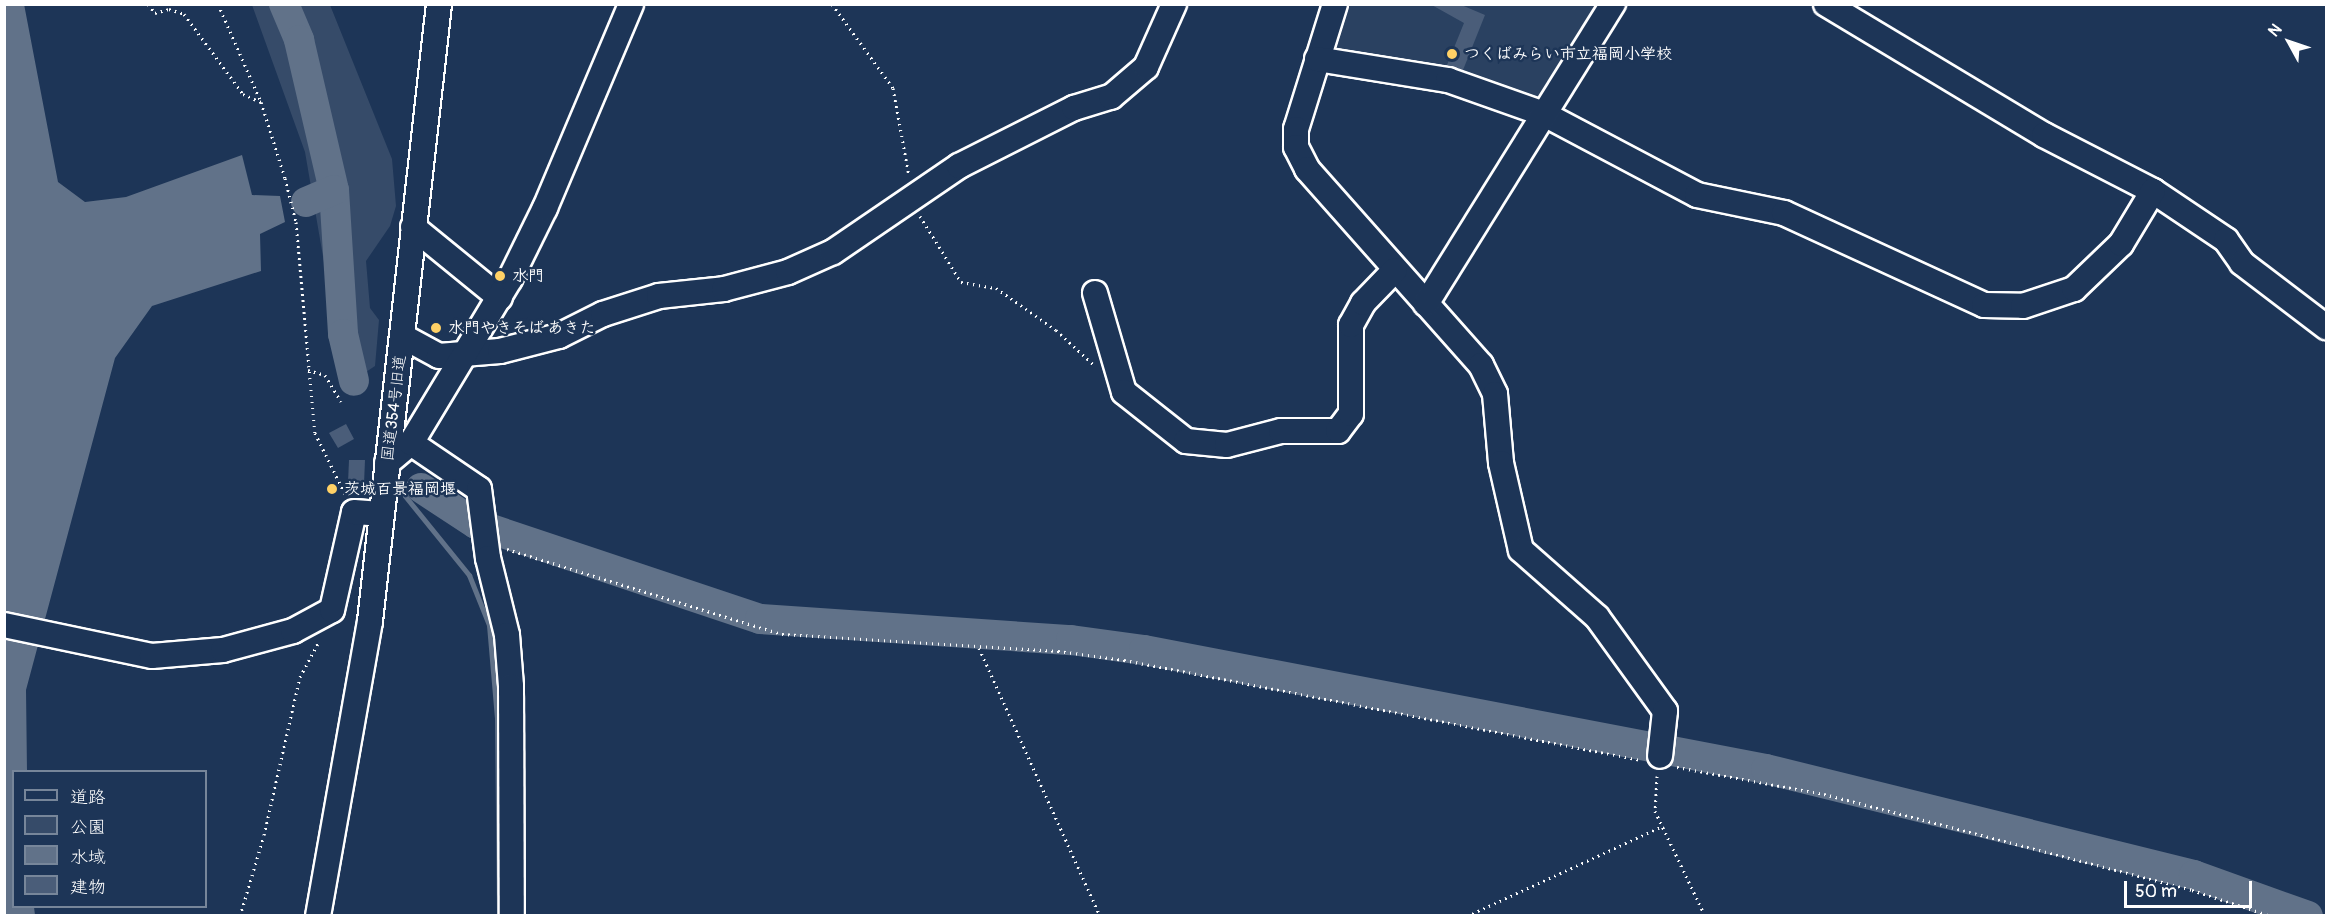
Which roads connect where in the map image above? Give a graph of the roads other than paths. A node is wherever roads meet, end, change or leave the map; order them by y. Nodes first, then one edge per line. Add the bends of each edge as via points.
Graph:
1 (439, 4) edge
2 (631, 4) edge
3 (1174, 4) edge
4 (1335, 4) edge
5 (1613, 4) edge
6 (1826, 4) edge
7 (1317, 59) junction
8 (1544, 114) junction
9 (2153, 191) junction
10 (413, 227) junction
11 (1395, 270) junction
12 (1095, 293) dead end
13 (500, 298) junction
14 (1426, 304) junction
15 (2326, 327) edge
16 (402, 336) junction
17 (469, 350) junction
18 (411, 443) junction
19 (387, 463) junction
20 (381, 514) junction
21 (7, 626) edge
22 (1660, 753) road end
23 (318, 915) edge
24 (512, 915) edge

1 - 10 street, 国道354号旧道
2 - 13 street via 545,208
3 - 17 street via 1146,67 1111,97 1074,108 959,166 833,252 788,272 724,288 659,296 522,347
4 - 7 street
5 - 8 street
6 - 9 street via 2044,135
7 - 8 street via 1448,80
7 - 11 street via 1296,129 1296,147 1307,169
8 - 9 street via 1697,195 1784,213 1984,305 2035,304 2074,290 2121,244
8 - 14 street
9 - 15 street via 2226,240 2242,264
10 - 13 street
10 - 16 street, 国道354号旧道
11 - 12 street via 1363,303 1352,325 1351,414 1338,431 1281,431 1227,445 1186,441 1124,392
11 - 14 street
13 - 17 street
14 - 22 street via 1481,365 1495,394 1501,463 1521,550 1598,617 1665,711
16 - 17 street via 439,356
16 - 19 street, 国道354号旧道
17 - 18 street
18 - 19 street
18 - 24 street via 479,489 485,539 507,635 511,686
19 - 20 street, 国道354号旧道
20 - 21 street via 354,512 332,610 293,631 223,650 177,656 114,651
20 - 23 street, 国道354号旧道 via 352,738

